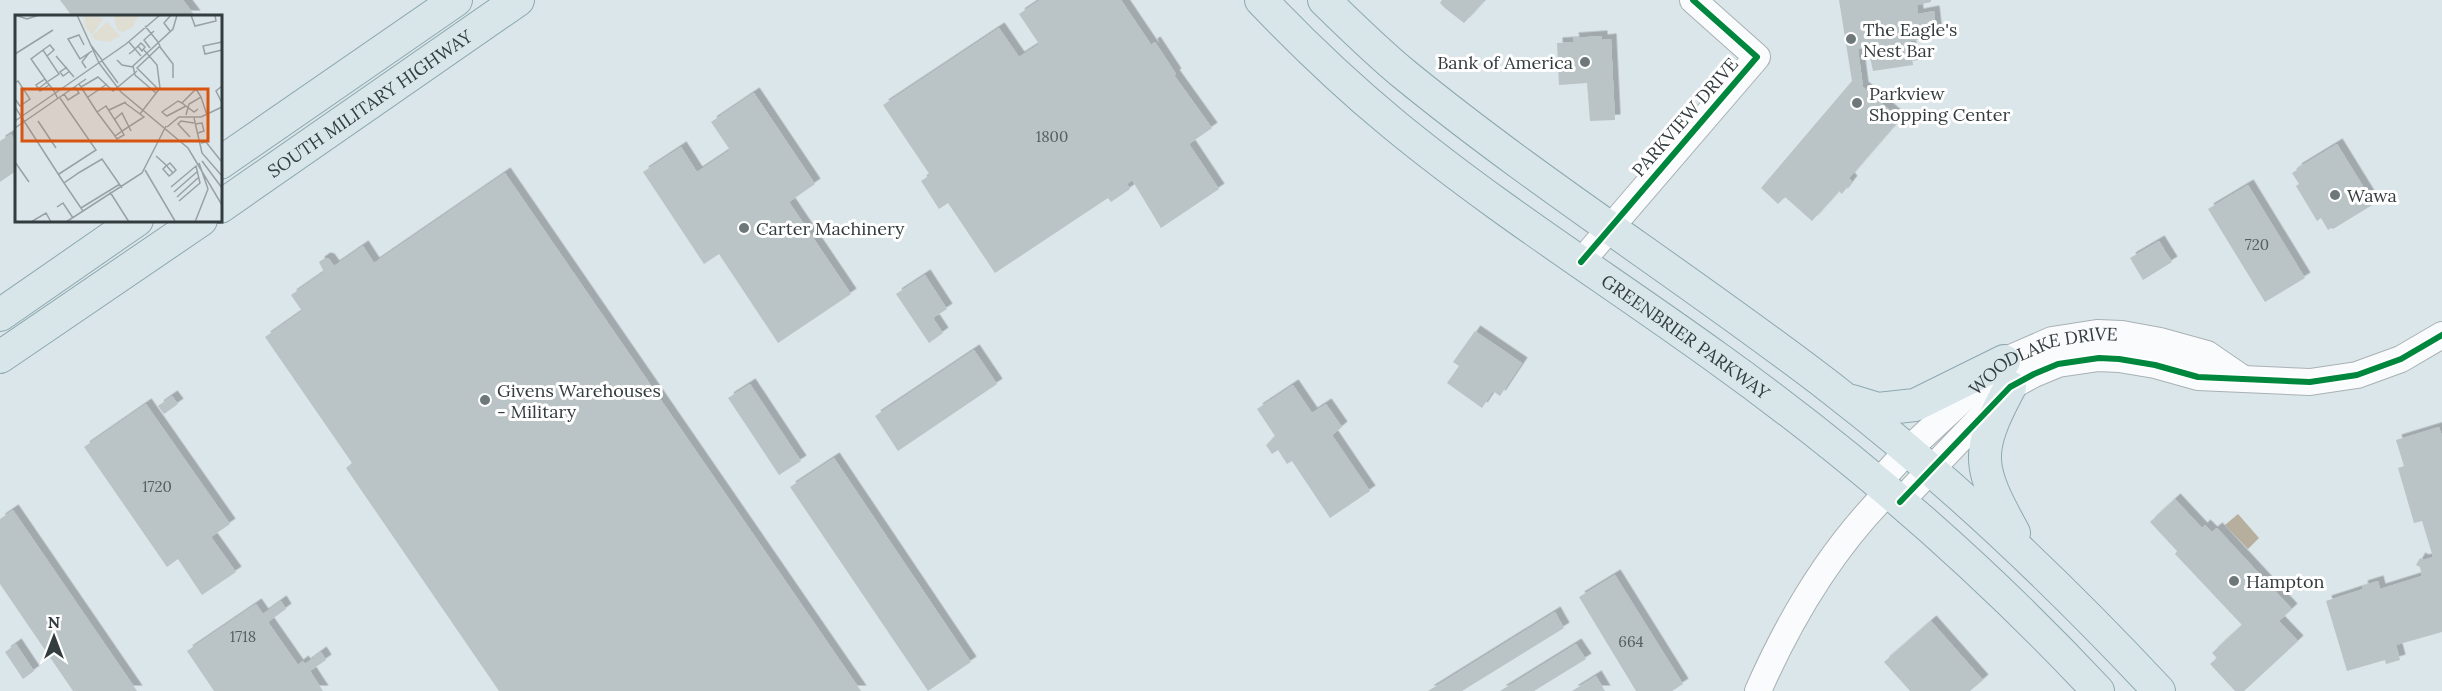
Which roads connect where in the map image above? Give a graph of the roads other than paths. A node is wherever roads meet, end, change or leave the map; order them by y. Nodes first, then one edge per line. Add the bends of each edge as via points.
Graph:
1 (456, 0) edge
2 (518, 0) edge
3 (1261, 0) edge
4 (1324, 0) edge
5 (1693, 0) edge
6 (222, 162) edge
7 (222, 206) edge
8 (134, 222) edge
9 (198, 222) edge
10 (1611, 227) junction
11 (1581, 262) junction
12 (0, 315) edge
13 (2442, 335) edge
14 (0, 357) edge
15 (2007, 374) junction
16 (1845, 399) junction
17 (1919, 459) junction
18 (1888, 493) junction
19 (2027, 557) junction
20 (1758, 691) edge
21 (2098, 691) edge
22 (2159, 691) edge

1 - 6 main road, SOUTH MILITARY HIGHWAY
2 - 7 main road, SOUTH MILITARY HIGHWAY
3 - 11 main road, GREENBRIER PARKWAY via 1328,67 1395,125
4 - 10 main road via 1403,73 1534,174
5 - 10 street, PARKVIEW DRIVE via 1757,57
8 - 12 main road
9 - 14 main road
10 - 11 street, PARKVIEW DRIVE
10 - 16 main road
11 - 18 main road, GREENBRIER PARKWAY via 1772,398
13 - 15 street, WOODLAKE DRIVE via 2401,359 2357,375 2310,382 2198,377 2155,365 2099,358 2058,364 2034,374
15 - 16 main road via 1905,407 1878,409
15 - 17 street, WOODLAKE DRIVE
15 - 19 main road via 1984,455 1993,494
16 - 17 main road
17 - 18 street, WOODLAKE DRIVE
17 - 19 main road
18 - 20 street, WOODLAKE DRIVE via 1860,520 1830,560 1790,626
18 - 21 main road, GREENBRIER PARKWAY via 1996,589
19 - 22 main road

